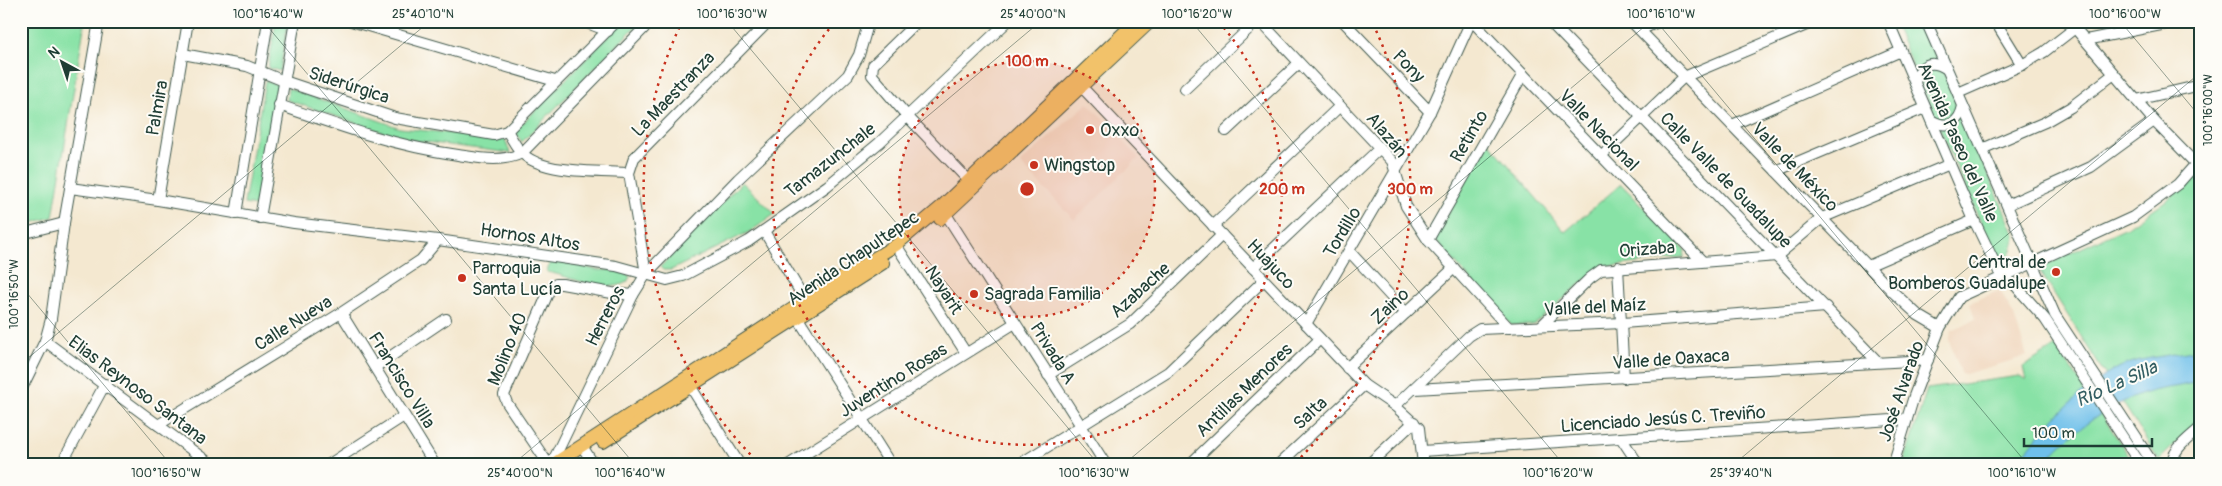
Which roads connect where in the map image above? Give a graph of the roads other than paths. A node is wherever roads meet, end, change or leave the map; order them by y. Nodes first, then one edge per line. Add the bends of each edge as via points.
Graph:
1 (99, 21) edge
2 (188, 21) edge
3 (268, 21) edge
4 (295, 21) edge
5 (351, 21) edge
6 (582, 21) edge
7 (617, 21) edge
8 (652, 21) edge
9 (768, 21) edge
10 (869, 21) edge
11 (918, 21) edge
12 (1008, 21) edge
13 (1136, 21) edge
14 (1151, 21) edge
15 (1258, 21) edge
16 (1344, 21) edge
17 (1471, 21) edge
18 (1549, 21) edge
19 (1631, 21) edge
20 (1660, 21) edge
21 (1816, 21) edge
22 (1888, 21) edge
23 (1926, 21) edge
24 (1995, 21) edge
25 (2181, 21) edge
26 (2072, 25) edge
27 (1640, 30) junction
28 (608, 31) junction
29 (2086, 40) junction
30 (1900, 51) junction
31 (183, 54) junction
32 (1299, 62) junction
33 (2022, 65) junction
34 (1947, 69) junction
35 (260, 71) junction
36 (1523, 74) junction
37 (2114, 74) junction
38 (1684, 77) junction
39 (284, 81) junction
40 (555, 81) junction
41 (1078, 83) junction
42 (1915, 83) junction
43 (2201, 86) edge
44 (1186, 89) dead end
45 (1958, 93) junction
46 (2136, 100) junction
47 (279, 105) junction
48 (1340, 106) junction
49 (1964, 106) junction
50 (1925, 108) junction
51 (1430, 112) junction
52 (1642, 116) junction
53 (908, 117) junction
54 (1931, 120) junction
55 (2154, 121) junction
56 (1732, 125) junction
57 (507, 130) junction
58 (1226, 131) dead end
59 (1380, 148) junction
60 (1982, 149) junction
61 (522, 153) junction
62 (1602, 156) junction
63 (2198, 161) edge
64 (1950, 164) junction
65 (1396, 171) junction
66 (1776, 171) junction
67 (629, 173) junction
68 (972, 184) junction
69 (70, 188) junction
70 (158, 200) junction
71 (2007, 205) junction
72 (944, 210) junction
73 (236, 214) junction
74 (260, 218) junction
75 (1822, 218) junction
76 (1974, 220) junction
77 (64, 223) junction
78 (1213, 226) junction
79 (764, 231) junction
80 (21, 234) edge
81 (1222, 235) junction
82 (438, 240) junction
83 (1428, 240) junction
84 (898, 248) junction
85 (1349, 251) junction
86 (1777, 256) junction
87 (1702, 261) junction
88 (2032, 264) junction
89 (1868, 266) junction
90 (1618, 267) junction
91 (1253, 268) junction
92 (1454, 268) junction
93 (646, 274) junction
94 (2001, 276) junction
95 (1264, 280) junction
96 (633, 294) junction
97 (809, 305) junction
98 (1826, 307) junction
99 (341, 313) junction
100 (795, 313) junction
101 (1406, 313) junction
102 (446, 319) dead end
103 (1014, 323) junction
104 (1623, 323) junction
105 (1306, 324) junction
106 (1541, 326) junction
107 (1509, 328) junction
108 (1940, 328) junction
109 (1320, 339) junction
110 (46, 341) junction
111 (966, 353) junction
112 (1928, 360) junction
113 (1878, 362) junction
114 (2080, 363) junction
115 (375, 367) junction
116 (1347, 368) junction
117 (1048, 375) junction
118 (1624, 378) junction
119 (687, 383) junction
120 (105, 384) junction
121 (1364, 385) junction
122 (1415, 389) junction
123 (21, 390) edge
124 (1395, 406) junction
125 (404, 416) junction
126 (862, 418) junction
127 (1907, 419) junction
128 (1414, 422) junction
129 (158, 424) junction
130 (1080, 426) junction
131 (2201, 427) edge
132 (1621, 438) junction
133 (584, 449) junction
134 (1422, 451) junction
135 (1024, 463) edge
136 (61, 465) edge
137 (212, 465) edge
138 (328, 465) edge
139 (435, 465) edge
140 (551, 465) edge
141 (567, 465) edge
142 (594, 465) edge
143 (740, 465) edge
144 (788, 465) edge
145 (891, 465) edge
146 (1106, 465) edge
147 (1189, 465) edge
148 (1278, 465) edge
149 (1368, 465) edge
150 (1423, 465) edge
151 (1639, 465) edge
152 (1893, 465) edge
153 (2141, 465) edge
154 (2154, 465) edge
155 (2173, 465) edge

1 - 69 street
2 - 31 street, Palmira
3 - 35 street
4 - 39 street
5 - 40 street
6 - 28 street
7 - 28 street
8 - 61 street
9 - 67 street, La Maestranza via 643,148 634,158
10 - 93 street via 859,55 848,75 738,179
11 - 53 street via 871,69 874,78
12 - 53 street, Tamazunchale
13 - 41 main road
14 - 41 main road, Avenida Chapultepec
15 - 32 street, Alazán
15 - 44 street
16 - 51 street, Pony
17 - 36 street, Valle Nacional
17 - 51 street, Tordillo
18 - 52 street, Calle Valle de Guadalupe
19 - 27 street, Valle de México
20 - 27 street
21 - 38 street
22 - 30 street, Avenida Paseo del Valle
23 - 34 street, Avenida Paseo del Valle
24 - 33 street
25 - 29 street
26 - 29 street
26 - 33 street via 2044,52
27 - 38 street, Valle de México
28 - 40 street
29 - 37 street
30 - 42 street, Avenida Paseo del Valle
30 - 56 street
31 - 35 street, Siderúrgica
31 - 70 street, Palmira
32 - 48 street, Alazán
32 - 58 street
33 - 45 street
34 - 42 street via 1938,63 1926,64 1919,69
34 - 45 street, Avenida Paseo del Valle
35 - 39 street, Siderúrgica
35 - 73 street
36 - 62 street, Valle Nacional
36 - 83 street, Retinto
37 - 46 street
37 - 60 street via 2065,111
38 - 52 street
38 - 56 street, Valle de México
39 - 47 street
39 - 57 street, Siderúrgica via 395,118 488,134
40 - 57 street
41 - 68 main road, Avenida Chapultepec
41 - 78 street, Huajuco
42 - 50 street, Avenida Paseo del Valle
43 - 46 street
45 - 49 street, Avenida Paseo del Valle
46 - 55 street
47 - 61 street via 361,134 419,150 496,159
47 - 74 street
48 - 59 street, Alazán
48 - 78 street
49 - 54 street via 1961,116 1952,124 1944,126
49 - 60 street, Avenida Paseo del Valle
50 - 54 street, Avenida Paseo del Valle
50 - 66 street
51 - 65 street, Tordillo
52 - 62 street
52 - 86 street, Calle Valle de Guadalupe
53 - 68 street
53 - 79 street, Tamazunchale via 827,186
54 - 64 street, Avenida Paseo del Valle
55 - 63 street
55 - 71 street via 2091,167
56 - 66 street, Valle de México
57 - 61 street
59 - 65 street, Alazán
59 - 91 street
60 - 71 street, Avenida Paseo del Valle
61 - 67 street via 534,162 552,167
62 - 87 street, Valle Nacional
63 - 88 street, José Alvarado via 2178,184 2133,217
64 - 75 street
64 - 76 street, Avenida Paseo del Valle
65 - 83 street, Alazán via 1406,206
65 - 85 street, Tordillo
66 - 75 street, Valle de México
67 - 93 street, Herreros
68 - 72 main road, Avenida Chapultepec
69 - 70 street, Hornos Altos
69 - 77 street
70 - 73 street, Hornos Altos
71 - 88 street, Avenida Paseo del Valle
72 - 84 main road, Avenida Chapultepec
72 - 103 street, Privada A
73 - 74 street, Hornos Altos
74 - 82 street, Hornos Altos
75 - 86 street
75 - 89 street, Valle de México
76 - 89 street
76 - 94 street, Avenida Paseo del Valle
77 - 80 street
77 - 110 street
78 - 81 street, Huajuco
79 - 93 street, Tamazunchale via 683,276 667,280
79 - 97 street
81 - 91 street, Huajuco
81 - 117 street, Azabache via 1130,324
82 - 93 street, Hornos Altos via 616,266
82 - 99 street, Calle Nueva via 421,260
83 - 92 street, Alazán
84 - 97 main road, Avenida Chapultepec
84 - 111 street, Nayarit
85 - 101 street
85 - 105 street, Tordillo
86 - 87 street, Orizaba
86 - 98 street, Calle Valle de Guadalupe
87 - 90 street, Orizaba
88 - 94 street, José Alvarado
88 - 114 street, Avenida Paseo del Valle
89 - 108 street, Valle de México via 1918,315
90 - 104 street
90 - 106 street, Orizaba via 1595,273
91 - 95 street, Huajuco
92 - 101 street, Zaino
92 - 107 street, Alazán
93 - 96 street, Herreros
94 - 108 street, José Alvarado via 1959,297
94 - 114 street via 2038,310
95 - 105 street, Huajuco
95 - 130 street via 1168,372
96 - 140 street, Herreros
96 - 140 street, Molino 40 via 612,294 562,284 556,284 550,291 504,395
97 - 100 main road, Avenida Chapultepec
98 - 104 street, Valle del Maíz
98 - 113 street, Calle Valle de Guadalupe
99 - 115 street, Francisco Villa
99 - 129 street, Calle Nueva
100 - 119 main road, Avenida Chapultepec
100 - 126 street
101 - 116 street, Zaino
102 - 115 street
103 - 111 street, Juventino Rosas
103 - 117 street, Privada A
104 - 106 street, Valle del Maíz
104 - 118 street
105 - 109 street, Huajuco
106 - 107 street, Valle del Maíz
107 - 122 street, Valle del Maíz via 1472,333
108 - 112 street, José Alvarado
109 - 116 street, Huajuco
109 - 147 street, Antillas Menores
110 - 120 street, Elias Reynoso Santana
110 - 123 street
111 - 126 street, Juventino Rosas
112 - 113 street, Valle de Oaxaca
112 - 127 street, José Alvarado
113 - 118 street, Valle de Oaxaca
114 - 153 street
114 - 154 street
115 - 125 street, Francisco Villa
116 - 121 street, Huajuco
117 - 130 street, Privada A
118 - 122 street, Valle de Oaxaca
119 - 133 main road, Avenida Chapultepec
119 - 143 street
120 - 129 street, Elias Reynoso Santana
120 - 136 street
121 - 124 street, Huajuco
121 - 148 street, Salta
122 - 124 street, Valle del Maíz
124 - 128 street, Huajuco
125 - 138 street
125 - 139 street, Francisco Villa
126 - 144 street, Juventino Rosas
126 - 145 street
127 - 132 street, Licenciado Jesús C. Treviño
127 - 152 street, José Alvarado
128 - 134 street via 1421,432
128 - 149 street
129 - 137 street, Elias Reynoso Santana
130 - 135 street
130 - 146 street, Privada A
131 - 155 street via 2174,454
132 - 134 street, Licenciado Jesús C. Treviño
132 - 151 street
133 - 140 main road
133 - 141 main road, Avenida Chapultepec
133 - 142 street
134 - 150 street

